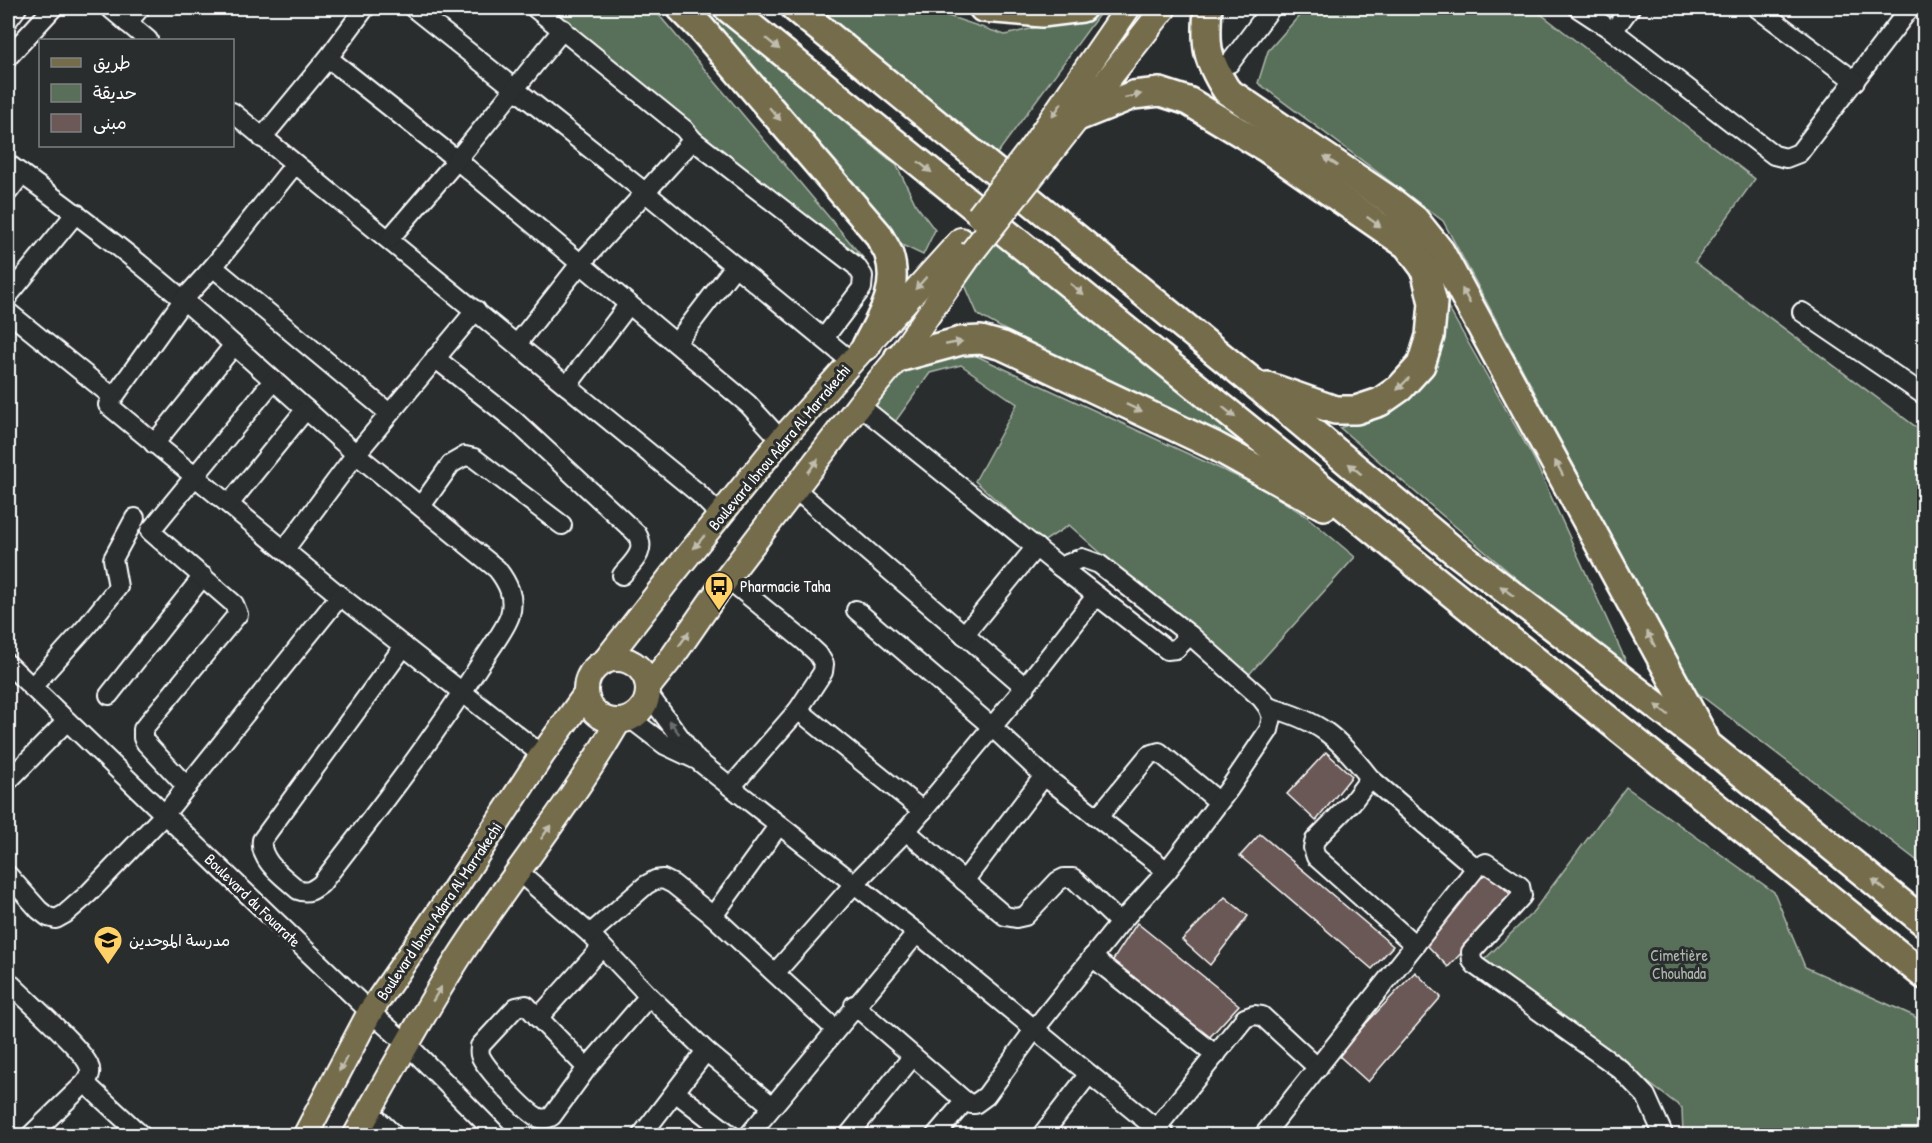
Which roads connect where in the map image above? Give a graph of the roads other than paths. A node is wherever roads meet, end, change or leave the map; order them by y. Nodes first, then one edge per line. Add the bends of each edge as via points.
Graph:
1 (17, 8) edge
2 (53, 8) edge
3 (110, 8) edge
4 (140, 8) edge
5 (365, 8) edge
6 (413, 8) edge
7 (535, 8) edge
8 (681, 8) edge
9 (728, 8) edge
10 (795, 8) edge
11 (983, 8) edge
12 (1082, 8) edge
13 (1128, 8) edge
14 (1164, 8) edge
15 (1208, 8) edge
16 (1271, 8) edge
17 (1578, 8) edge
18 (1630, 8) edge
19 (1757, 8) edge
20 (1910, 8) edge
21 (8, 20) edge
22 (127, 22) junction
23 (563, 29) junction
24 (1613, 31) junction
25 (147, 39) edge
26 (8, 57) edge
27 (328, 58) junction
28 (1230, 63) dead end
29 (1855, 81) junction
30 (514, 90) junction
31 (234, 114) edge
32 (1078, 117) junction
33 (262, 138) junction
34 (693, 140) junction
35 (1040, 151) junction
36 (457, 160) junction
37 (296, 164) junction
38 (15, 169) edge
39 (8, 192) edge
40 (646, 193) junction
41 (76, 213) junction
42 (389, 239) junction
43 (966, 246) junction
44 (580, 264) junction
45 (735, 266) junction
46 (213, 267) junction
47 (8, 296) edge
48 (184, 299) junction
49 (629, 304) junction
50 (476, 310) junction
51 (8, 312) edge
52 (1802, 312) dead end
53 (824, 338) junction
54 (676, 343) junction
55 (517, 344) junction
56 (234, 345) junction
57 (859, 354) junction
58 (435, 358) junction
59 (898, 358) junction
60 (1249, 379) junction
61 (273, 381) junction
62 (567, 386) junction
63 (1924, 396) edge
64 (113, 398) junction
65 (859, 405) junction
66 (306, 409) junction
67 (389, 413) junction
68 (781, 440) junction
69 (154, 444) junction
70 (356, 454) junction
71 (194, 477) junction
72 (795, 489) junction
73 (229, 504) junction
74 (421, 506) junction
75 (721, 516) junction
76 (135, 518) dead end
77 (562, 525) dead end
78 (1036, 547) junction
79 (285, 549) junction
80 (1060, 567) junction
81 (1424, 572) junction
82 (622, 575) dead end
83 (203, 576) junction
84 (728, 578) junction
85 (340, 596) junction
86 (1096, 596) junction
87 (856, 610) dead end
88 (964, 635) junction
89 (1190, 635) junction
90 (404, 646) junction
91 (605, 661) junction
92 (8, 664) edge
93 (32, 687) junction
94 (1025, 687) junction
95 (649, 690) junction
96 (462, 692) junction
97 (586, 694) junction
98 (109, 695) dead end
99 (1268, 707) junction
100 (798, 710) junction
101 (67, 721) junction
102 (625, 721) junction
103 (991, 726) junction
104 (1709, 746) junction
105 (542, 755) junction
106 (697, 760) junction
107 (1044, 776) junction
108 (1370, 778) junction
109 (8, 781) edge
110 (187, 787) junction
111 (731, 787) junction
112 (1219, 802) junction
113 (923, 811) junction
114 (164, 815) junction
115 (1098, 817) junction
116 (779, 825) junction
117 (906, 831) junction
118 (1476, 868) junction
119 (1167, 871) junction
120 (519, 872) junction
121 (8, 875) edge
122 (964, 881) junction
123 (855, 884) junction
124 (713, 916) junction
125 (1924, 922) edge
126 (1120, 923) junction
127 (917, 933) junction
128 (596, 941) junction
129 (1415, 945) junction
130 (1092, 957) junction
131 (776, 972) junction
132 (1924, 975) edge
133 (8, 981) edge
134 (649, 996) junction
135 (854, 1005) junction
136 (370, 1012) junction
137 (538, 1018) junction
138 (835, 1029) junction
139 (1034, 1030) junction
140 (407, 1044) junction
141 (706, 1051) junction
142 (1216, 1055) junction
143 (913, 1056) junction
144 (587, 1068) junction
145 (1318, 1068) junction
146 (1089, 1074) junction
147 (85, 1083) junction
148 (675, 1092) junction
149 (965, 1101) junction
150 (772, 1106) junction
151 (369, 1111) junction
152 (854, 1133) edge
153 (1157, 1133) edge
154 (30, 1136) edge
155 (142, 1136) edge
156 (305, 1136) edge
157 (355, 1136) edge
158 (395, 1136) edge
159 (498, 1136) edge
160 (641, 1136) edge
161 (732, 1136) edge
162 (748, 1136) edge
163 (935, 1136) edge
164 (1041, 1136) edge
165 (1263, 1136) edge
166 (1664, 1136) edge

1 - 21 street
2 - 26 street
3 - 22 street
4 - 22 street
5 - 27 street
6 - 30 street
7 - 23 street
8 -> 57 highway via 878,234 889,254 893,280 888,305
9 -> 81 highway
10 - 60 highway
11 - 12 highway via 1042,14
13 -> 35 main road
14 - 32 main road
104 -> 15 highway via 1440,250 1415,220 1392,202 1227,91 1213,69 1205,39
16 - 28 street
17 - 24 street
18 - 24 street
19 - 29 street
20 - 29 street
22 - 25 street
23 - 30 street
23 - 34 street
24 - 29 street via 1774,155 1786,158 1798,153
27 - 33 street
27 - 36 street
30 - 36 street
30 - 40 street
31 - 33 street
32 - 35 main road
32 -> 60 highway via 1133,94 1160,92 1188,101 1266,148 1407,245 1425,269 1433,303 1430,336 1421,365 1400,388 1380,402 1356,410 1335,410
33 - 37 street
34 - 40 street
34 - 53 street via 856,266 863,276 862,288
35 - 43 main road, bridge
36 - 42 street
36 - 44 street
37 - 42 street
37 - 46 street
38 - 39 street
38 - 41 street
40 - 44 street
40 - 45 street
41 - 47 street
41 - 48 street
42 - 50 street
43 -> 57 main road, Boulevard Ibnou Adara Al Marrakechi
43 - 59 main road
44 - 49 street
44 - 55 street
45 - 53 street
45 - 54 street
46 - 48 street
46 - 67 street
48 - 56 street
48 - 64 street
49 - 54 street
49 - 62 street
50 - 55 street
50 - 58 street
51 - 64 street
52 - 63 street
53 - 57 street
54 - 68 street via 748,404
55 - 62 street
56 - 61 street
56 - 69 street
57 - 68 main road, Boulevard Ibnou Adara Al Marrakechi
58 - 67 street
58 - 82 street via 515,421 637,534 642,546
59 - 65 main road
59 -> 81 highway via 961,341 1003,345 1215,446 1323,506
104 -> 60 highway via 1452,549
61 - 66 street
61 - 71 street
62 - 75 street
64 - 69 street via 108,405
72 -> 65 main road
65 - 78 street
66 - 70 street
66 - 73 street
67 - 70 street
68 - 75 main road, Boulevard Ibnou Adara Al Marrakechi
69 - 71 street
70 - 74 street
70 - 79 street
71 - 73 street
71 - 83 street via 150,531
72 - 84 main road
72 - 88 street
73 - 79 street
74 - 77 street via 451,464 465,456 474,458
74 - 96 street via 497,569 510,591 509,617
75 -> 91 main road, Boulevard Ibnou Adara Al Marrakechi
76 - 93 street via 113,559 118,587
78 - 80 street
78 - 88 street
79 - 85 street
80 - 86 street
80 - 89 street via 1082,558 1099,564
81 - 132 highway
83 - 98 street
83 - 110 street via 234,604 238,614 142,734
95 -> 84 main road
84 - 100 street via 804,641 824,664 823,672
85 - 90 street
85 - 110 street
86 - 89 street via 1167,650 1176,650
86 - 94 street
87 - 103 street
88 - 94 street
89 - 99 street
90 - 96 street
90 - 96 street via 262,840 262,853 298,890 309,892 321,884
91 - 95 main road via 616,658 638,666
91 - 97 main road via 590,674
92 - 93 street, Boulevard du Fouarate
93 - 101 street, Boulevard du Fouarate
94 - 103 street
95 - 102 main road via 646,705
106 -> 95 street
96 - 105 street
97 - 102 main road via 597,714 607,720
97 - 105 main road, Boulevard Ibnou Adara Al Marrakechi
99 - 108 street via 1315,724 1349,752
99 - 112 street via 1272,717 1269,729
100 - 111 street
100 - 113 street
101 - 109 street
101 - 114 street, Boulevard du Fouarate
102 - 106 street
120 -> 102 main road
103 - 107 street
103 - 113 street
125 -> 104 highway
105 - 136 main road, Boulevard Ibnou Adara Al Marrakechi
106 - 111 street
107 - 115 street
107 - 122 street
108 - 118 street
108 - 129 street via 1315,840 1313,849 1316,857
110 - 114 street
111 - 116 street
112 - 115 street via 1159,752 1154,752
112 - 119 street
113 - 117 street
114 - 121 street via 88,894 56,919 39,910
114 - 136 street, Boulevard du Fouarate
115 - 119 street
116 - 123 street
116 - 124 street
117 - 122 street
117 - 123 street
118 - 129 street
118 - 166 street via 1490,864 1520,886 1522,896 1472,952 1472,961 1620,1069 1646,1096
119 - 126 street
120 - 128 street
140 -> 120 main road via 460,957
122 - 126 street via 1005,916 1016,918 1025,916 1058,881 1073,878
123 - 127 street
123 - 131 street
124 - 128 street via 673,884 655,880 636,893
124 - 131 street
126 - 130 street
127 - 135 street
127 - 139 street
128 - 134 street
128 - 137 street
129 - 145 street
130 - 139 street
130 - 142 street
131 - 138 street
133 - 147 street via 85,1059 90,1072
134 - 141 street
134 - 144 street
135 - 138 street
135 - 143 street
136 - 140 street, Boulevard du Fouarate
136 -> 156 main road, Boulevard Ibnou Adara Al Marrakechi
137 - 144 street
137 - 144 street via 526,1005 520,1005 480,1046 481,1057 529,1112 540,1118 552,1116
138 - 150 street
139 - 146 street
139 - 149 street via 986,1096 975,1104
140 - 151 main road
140 - 159 street, Boulevard du Fouarate
141 - 148 street
141 - 150 street
142 - 145 street via 1245,1018 1262,1016
142 - 153 street
143 - 149 street
143 - 152 street
145 - 165 street
146 - 153 street
146 - 164 street
147 - 154 street
147 - 155 street
148 - 160 street
148 - 161 street
149 - 163 street
150 - 162 street
151 - 157 main road
151 - 158 street

